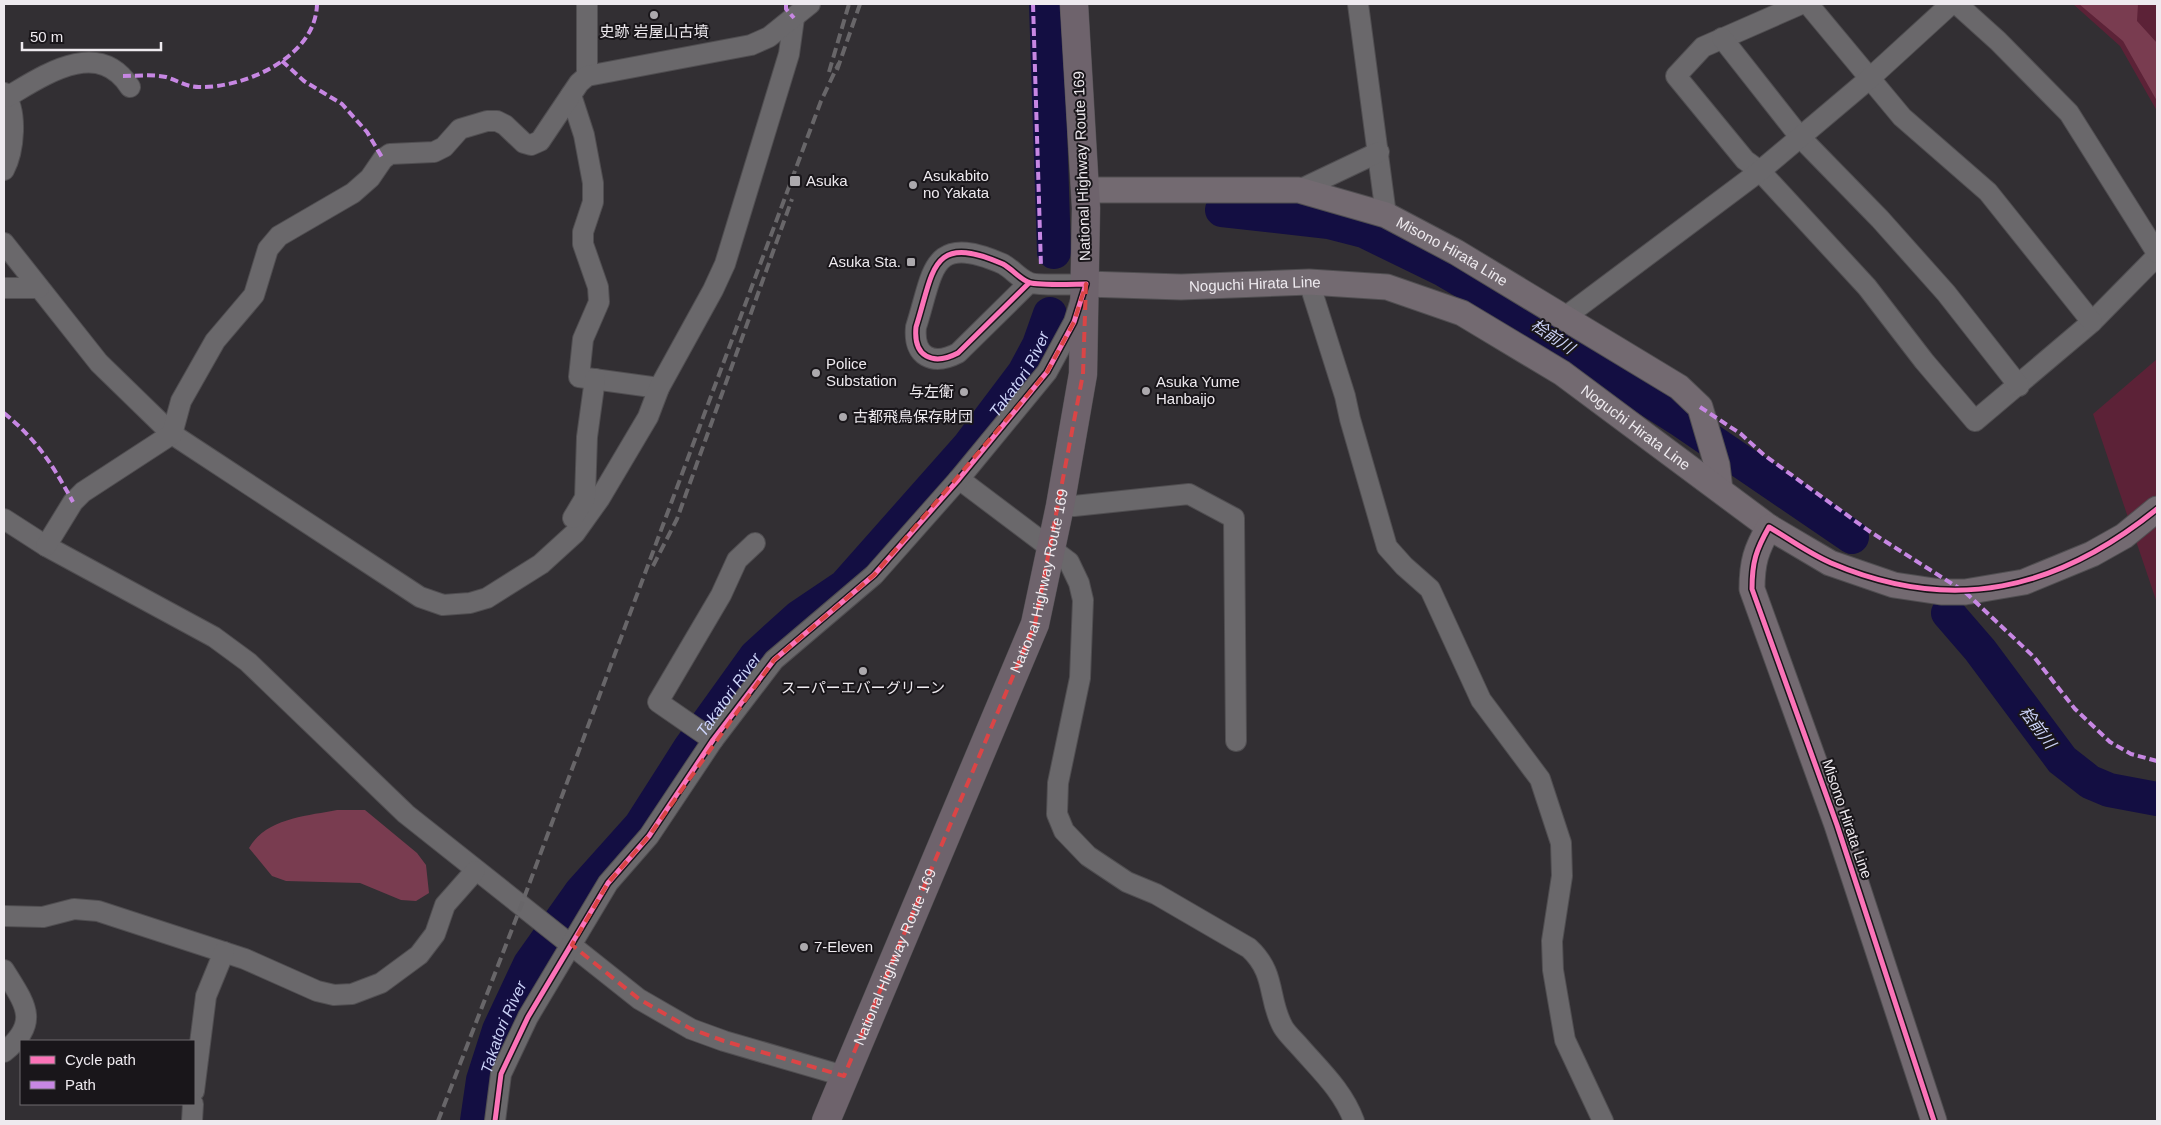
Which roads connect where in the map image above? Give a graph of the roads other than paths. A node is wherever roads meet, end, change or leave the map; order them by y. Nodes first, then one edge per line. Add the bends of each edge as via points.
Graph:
1 (588, 4) edge
2 (810, 4) edge
3 (1074, 4) edge
4 (1358, 4) edge
5 (1801, 4) edge
6 (1808, 4) edge
7 (1951, 4) edge
8 (1957, 4) edge
9 (794, 18) junction
10 (1722, 38) junction
11 (587, 76) junction
12 (1869, 78) junction
13 (130, 87) dead end
14 (5, 95) edge
15 (571, 95) junction
16 (1800, 137) junction
17 (1379, 152) junction
18 (4, 170) edge
19 (1760, 170) junction
20 (1085, 190) junction
21 (1299, 190) junction
22 (1386, 215) junction
23 (4, 244) edge
24 (2157, 254) edge
25 (1310, 282) junction
26 (1029, 284) junction
27 (1086, 284) junction
28 (4, 288) edge
29 (39, 288) junction
30 (1565, 317) junction
31 (2092, 322) junction
32 (595, 379) junction
33 (2019, 386) junction
34 (659, 388) junction
35 (172, 434) junction
36 (959, 479) junction
37 (1720, 490) junction
38 (1060, 506) junction
39 (2157, 509) edge
40 (4, 520) edge
41 (1769, 527) junction
42 (574, 533) junction
43 (755, 543) dead end
44 (46, 546) junction
45 (1050, 548) junction
46 (705, 734) junction
47 (1236, 741) dead end
48 (475, 871) junction
49 (4, 916) edge
50 (568, 942) junction
51 (224, 952) junction
52 (4, 970) edge
53 (4, 1052) edge
54 (844, 1076) junction
55 (195, 1082) edge
56 (193, 1105) edge
57 (192, 1121) edge
58 (496, 1121) edge
59 (826, 1121) edge
60 (1354, 1121) edge
61 (1603, 1121) edge
62 (1934, 1121) edge

1 - 11 street
2 - 9 street
3 - 20 highway, National Highway Route 169
4 - 17 street
5 - 10 street
6 - 12 street
7 - 12 street
8 - 24 street via 2069,113
9 - 11 street via 769,37 751,45
9 - 34 street via 789,54 725,264
10 - 16 street
10 - 19 street via 1703,47 1676,76 1745,160
11 - 15 street
12 - 16 street
12 - 31 street via 1902,117 1988,192
13 - 14 street via 123,76 105,65 79,63 49,72
14 - 18 street via 10,107 13,146
15 - 32 street via 594,183 593,202 583,232 599,302 583,339 579,377
15 - 35 street via 540,141 531,145 524,143 497,120 460,128 444,147 434,152 390,154 353,193 278,236 268,249 254,295 215,341 188,387 176,414
16 - 19 street
16 - 33 street via 1946,293
17 - 21 street
17 - 22 street
19 - 30 street
19 - 33 street via 1867,287 1975,421
20 - 21 main road, Misono Hirata Line
20 - 27 highway, National Highway Route 169
21 - 22 main road, Misono Hirata Line
22 - 30 main road, Misono Hirata Line via 1456,252
23 - 29 street
24 - 31 street
25 - 27 main road, Noguchi Hirata Line via 1181,287
25 - 37 main road, Noguchi Hirata Line via 1387,287 1462,313 1562,373
25 - 61 street via 1388,547 1430,589 1481,700 1540,778 1561,843 1562,876 1552,941 1553,970 1565,1040
26 - 26 street via 958,353 946,359 933,359 916,347 916,327 936,262 946,254 969,253 1002,264
26 - 27 street
27 - 36 street via 1074,322 1047,372
27 - 38 highway, National Highway Route 169 via 1081,393
28 - 29 street
29 - 35 street via 98,363
30 - 37 main road, Misono Hirata Line via 1679,387 1700,407 1717,465
31 - 33 street
32 - 34 street
32 - 42 street via 587,437 585,498 570,523
34 - 42 street via 648,417 600,498
35 - 42 street via 392,580 420,597 443,605 487,598 540,564
35 - 44 street via 84,492 73,502
36 - 45 street
36 - 46 street via 874,575 774,660
37 - 41 main road, Noguchi Hirata Line
38 - 45 highway, National Highway Route 169
38 - 47 street via 1189,494 1234,518
39 - 41 main road, Noguchi Hirata Line via 2124,536 2092,554 2024,582 1965,592 1894,585 1830,563
40 - 44 street
41 - 62 main road, Misono Hirata Line via 1752,565 1752,589 1837,826
43 - 46 street via 737,560 721,595 658,702
44 - 48 street via 214,638 248,662 406,814
45 - 54 highway, National Highway Route 169 via 1035,624
45 - 60 street via 1069,562 1083,600 1080,678 1058,783 1057,814 1064,831 1088,856 1119,877 1224,933 1262,960 1283,1028 1338,1090
46 - 50 street via 649,836 608,883
48 - 50 street
48 - 51 street via 445,905 429,945 381,983 366,990 334,995 317,991
49 - 51 street via 43,916 74,909 98,911
50 - 54 street via 640,999 691,1028 724,1041
50 - 58 street via 501,1074
51 - 55 street via 206,996
52 - 53 street via 24,1001 28,1015 18,1041
54 - 59 highway, National Highway Route 169
56 - 57 street

